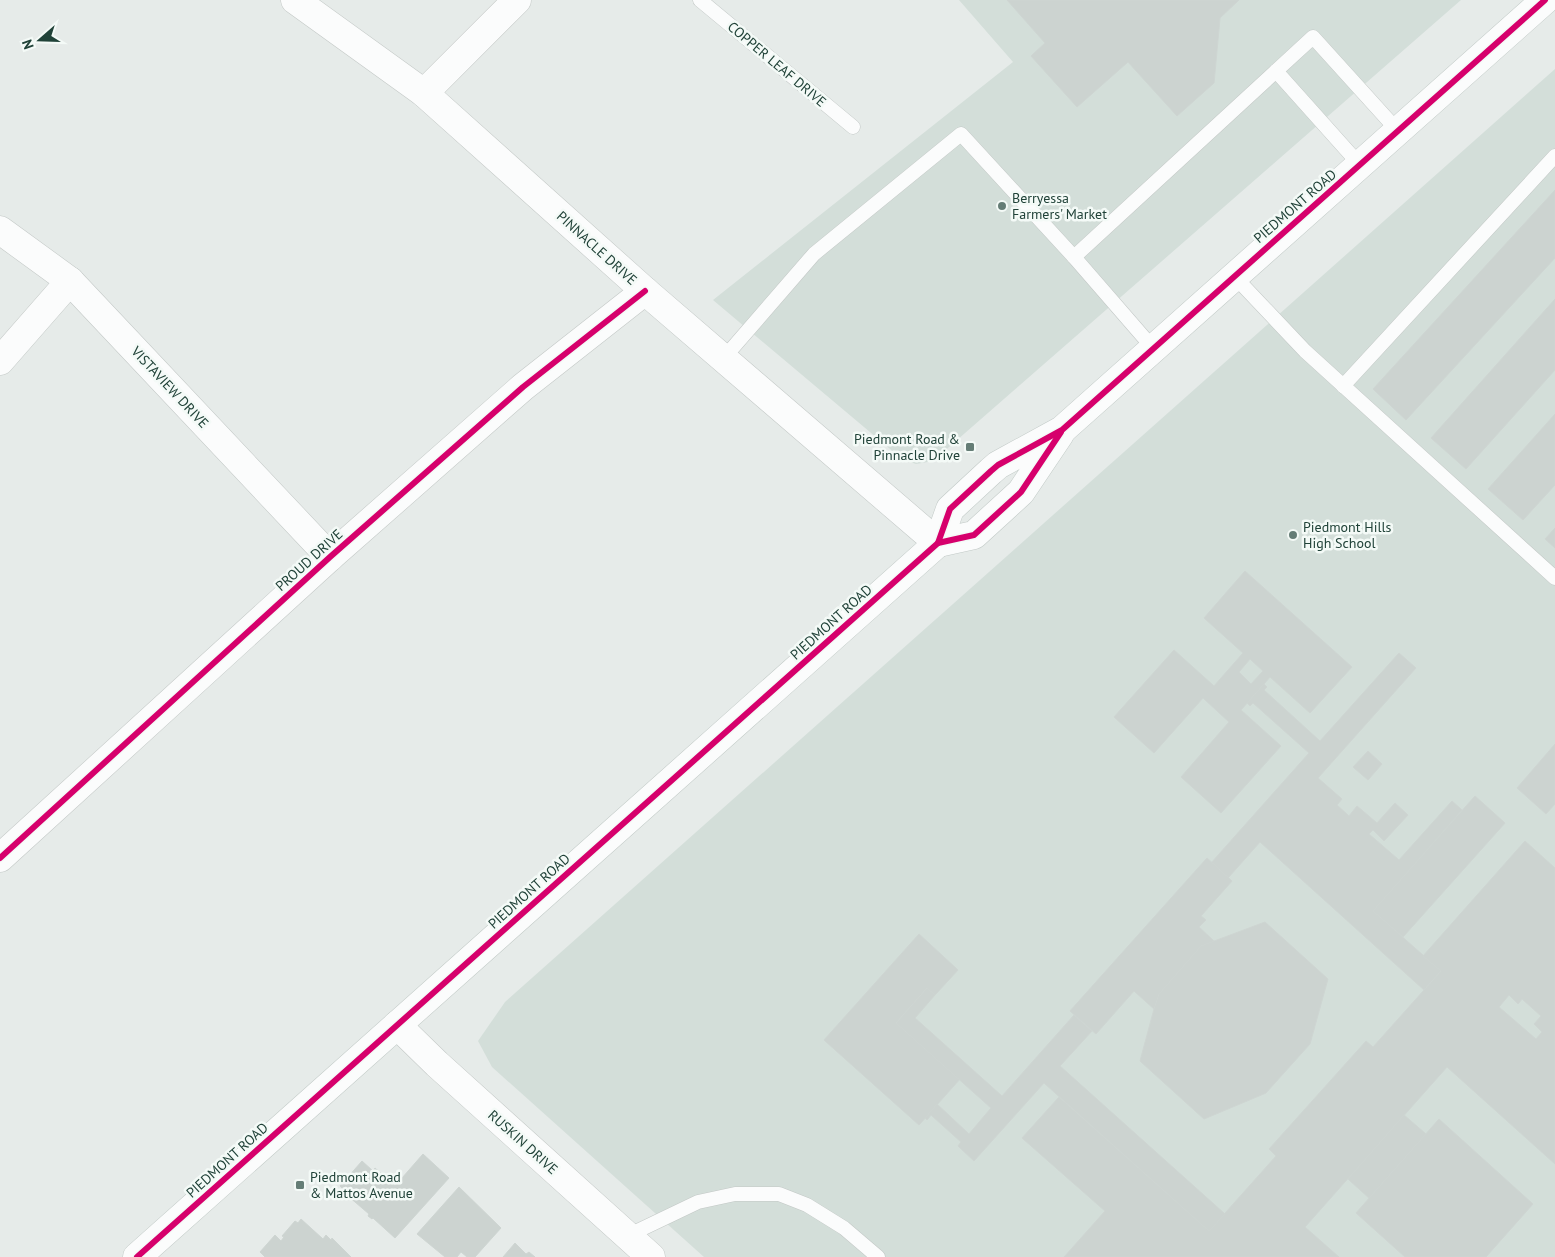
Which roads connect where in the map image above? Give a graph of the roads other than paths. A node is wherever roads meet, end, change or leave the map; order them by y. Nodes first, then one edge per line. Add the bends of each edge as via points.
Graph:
1 (295, 0) edge
2 (517, 0) edge
3 (700, 0) edge
4 (1545, 0) edge
5 (1276, 71) junction
6 (424, 93) junction
7 (854, 127) dead end
8 (1398, 131) junction
9 (1555, 156) edge
10 (1360, 165) junction
11 (0, 230) edge
12 (1074, 257) junction
13 (1234, 276) junction
14 (70, 281) junction
15 (645, 291) junction
16 (1153, 348) junction
17 (724, 358) junction
18 (0, 361) edge
19 (1343, 386) junction
20 (1062, 430) junction
21 (938, 542) junction
22 (330, 557) junction
23 (1555, 578) edge
24 (0, 858) edge
25 (397, 1025) junction
26 (627, 1236) junction
27 (136, 1257) edge
28 (651, 1257) edge
29 (878, 1257) edge

1 - 6 street, PINNACLE DRIVE
2 - 6 street
3 - 7 lane, COPPER LEAF DRIVE
4 - 8 street, PIEDMONT ROAD
5 - 8 lane via 1313,37
5 - 10 lane
5 - 12 lane
6 - 15 street, PINNACLE DRIVE
8 - 10 street, PIEDMONT ROAD
9 - 19 lane
10 - 13 street, PIEDMONT ROAD
11 - 14 street, VISTAVIEW DRIVE
12 - 16 lane
12 - 17 lane via 961,134 814,254
13 - 16 street, PIEDMONT ROAD
13 - 19 lane
14 - 18 street
14 - 22 street, VISTAVIEW DRIVE
15 - 17 street, PINNACLE DRIVE
15 - 22 street, PROUD DRIVE via 523,387
16 - 20 street, PIEDMONT ROAD
17 - 21 street, PINNACLE DRIVE
19 - 23 lane
20 - 21 street, PIEDMONT ROAD via 998,465 950,509
20 - 21 street, PIEDMONT ROAD via 1022,492 974,535
21 - 25 street, PIEDMONT ROAD
22 - 24 street, PROUD DRIVE
25 - 26 street, RUSKIN DRIVE
25 - 27 street, PIEDMONT ROAD
26 - 28 street, RUSKIN DRIVE
26 - 29 lane via 698,1202 735,1194 779,1194 807,1205 844,1228

